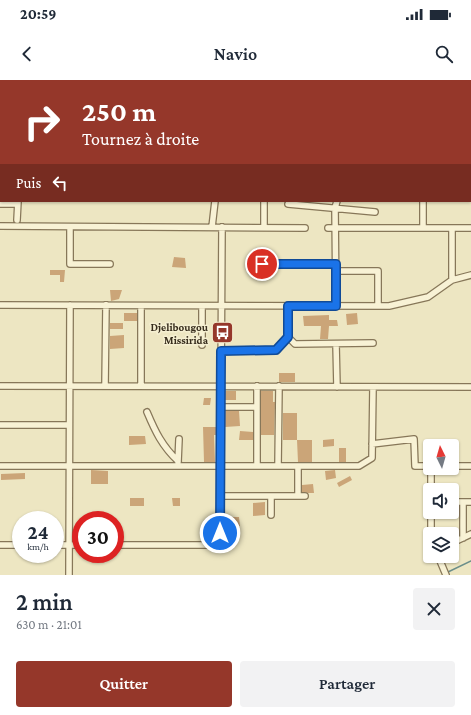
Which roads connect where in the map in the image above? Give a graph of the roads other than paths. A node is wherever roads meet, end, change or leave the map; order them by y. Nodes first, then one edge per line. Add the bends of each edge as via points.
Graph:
1 (215, 202) edge
2 (264, 202) edge
3 (336, 202) edge
4 (423, 202) edge
5 (18, 203) edge
6 (0, 204) edge
7 (288, 204) dead end
8 (335, 208) junction
9 (376, 212) dead end
10 (17, 220) dead end
11 (0, 226) edge
12 (70, 227) junction
13 (212, 227) junction
14 (222, 227) junction
15 (264, 227) junction
16 (305, 228) dead end
17 (328, 228) dead end
18 (336, 228) junction
19 (423, 228) junction
20 (452, 228) junction
21 (471, 228) edge
22 (110, 264) dead end
23 (262, 264) dead end
24 (336, 264) junction
25 (336, 271) junction
26 (471, 275) edge
27 (452, 280) junction
28 (0, 305) edge
29 (70, 305) junction
30 (106, 306) junction
31 (141, 306) junction
32 (202, 306) junction
33 (221, 306) junction
34 (288, 306) junction
35 (336, 306) junction
36 (378, 306) junction
37 (288, 337) junction
38 (373, 343) dead end
39 (336, 344) junction
40 (202, 345) dead end
41 (221, 351) junction
42 (0, 386) edge
43 (69, 386) junction
44 (105, 386) junction
45 (141, 386) junction
46 (221, 386) junction
47 (257, 386) junction
48 (278, 386) junction
49 (336, 386) junction
50 (373, 387) junction
51 (471, 387) edge
52 (221, 407) junction
53 (257, 407) junction
54 (147, 412) dead end
55 (0, 425) edge
56 (69, 425) junction
57 (179, 439) dead end
58 (372, 444) junction
59 (178, 463) junction
60 (0, 466) edge
61 (69, 466) junction
62 (221, 466) junction
63 (257, 466) junction
64 (278, 466) junction
65 (298, 466) junction
66 (459, 466) edge
67 (471, 466) edge
68 (423, 467) edge
69 (221, 496) junction
70 (271, 496) junction
71 (459, 502) edge
72 (463, 502) junction
73 (471, 502) edge
74 (271, 515) dead end
75 (471, 534) edge
76 (463, 538) junction
77 (459, 540) edge
78 (0, 545) edge
79 (12, 545) edge
80 (64, 545) edge
81 (69, 545) junction
82 (124, 545) edge
83 (441, 563) edge
84 (69, 575) edge
85 (446, 575) edge

1 - 13 street
2 - 15 street
3 - 8 street
4 - 19 street
5 - 6 street
5 - 10 street
7 - 8 street
8 - 9 street
8 - 18 street
11 - 12 street
12 - 13 street
12 - 22 street via 70,264
13 - 14 street
14 - 15 street
14 - 33 street
15 - 16 street
17 - 18 street
18 - 19 street
18 - 24 street
19 - 20 street
20 - 21 street
20 - 27 street
23 - 24 street
24 - 25 street
25 - 35 street
25 - 36 street via 378,271
26 - 27 street
27 - 36 street via 428,297
28 - 29 street
29 - 30 street
29 - 43 street
30 - 31 street
30 - 44 street
31 - 32 street
31 - 45 street
32 - 33 street
32 - 40 street
33 - 34 street
33 - 41 street
34 - 35 street
34 - 37 street
35 - 36 street
37 - 39 street via 295,344
37 - 41 street via 276,350
38 - 39 street
39 - 49 street
41 - 46 street
42 - 43 street
43 - 44 street
43 - 56 street
44 - 45 street
45 - 46 street
46 - 47 street
46 - 52 street
47 - 48 street
47 - 53 street
48 - 49 street
48 - 64 street
49 - 50 street
50 - 51 street
50 - 58 street
52 - 53 street
52 - 62 street
53 - 63 street
54 - 59 street via 157,435
55 - 56 street
56 - 61 street
57 - 59 street
58 - 65 street via 372,458 359,466
58 - 68 street via 414,439 415,466
59 - 61 street
59 - 62 street
60 - 61 street
61 - 81 street
62 - 63 street
62 - 69 street
63 - 64 street
64 - 65 street
65 - 70 street via 301,496
66 - 67 street
69 - 70 street
69 - 82 street via 220,545
70 - 74 street
71 - 72 street
72 - 73 street
72 - 76 street
75 - 76 street
76 - 77 street
78 - 79 street
80 - 81 street
81 - 84 street
83 - 85 street

